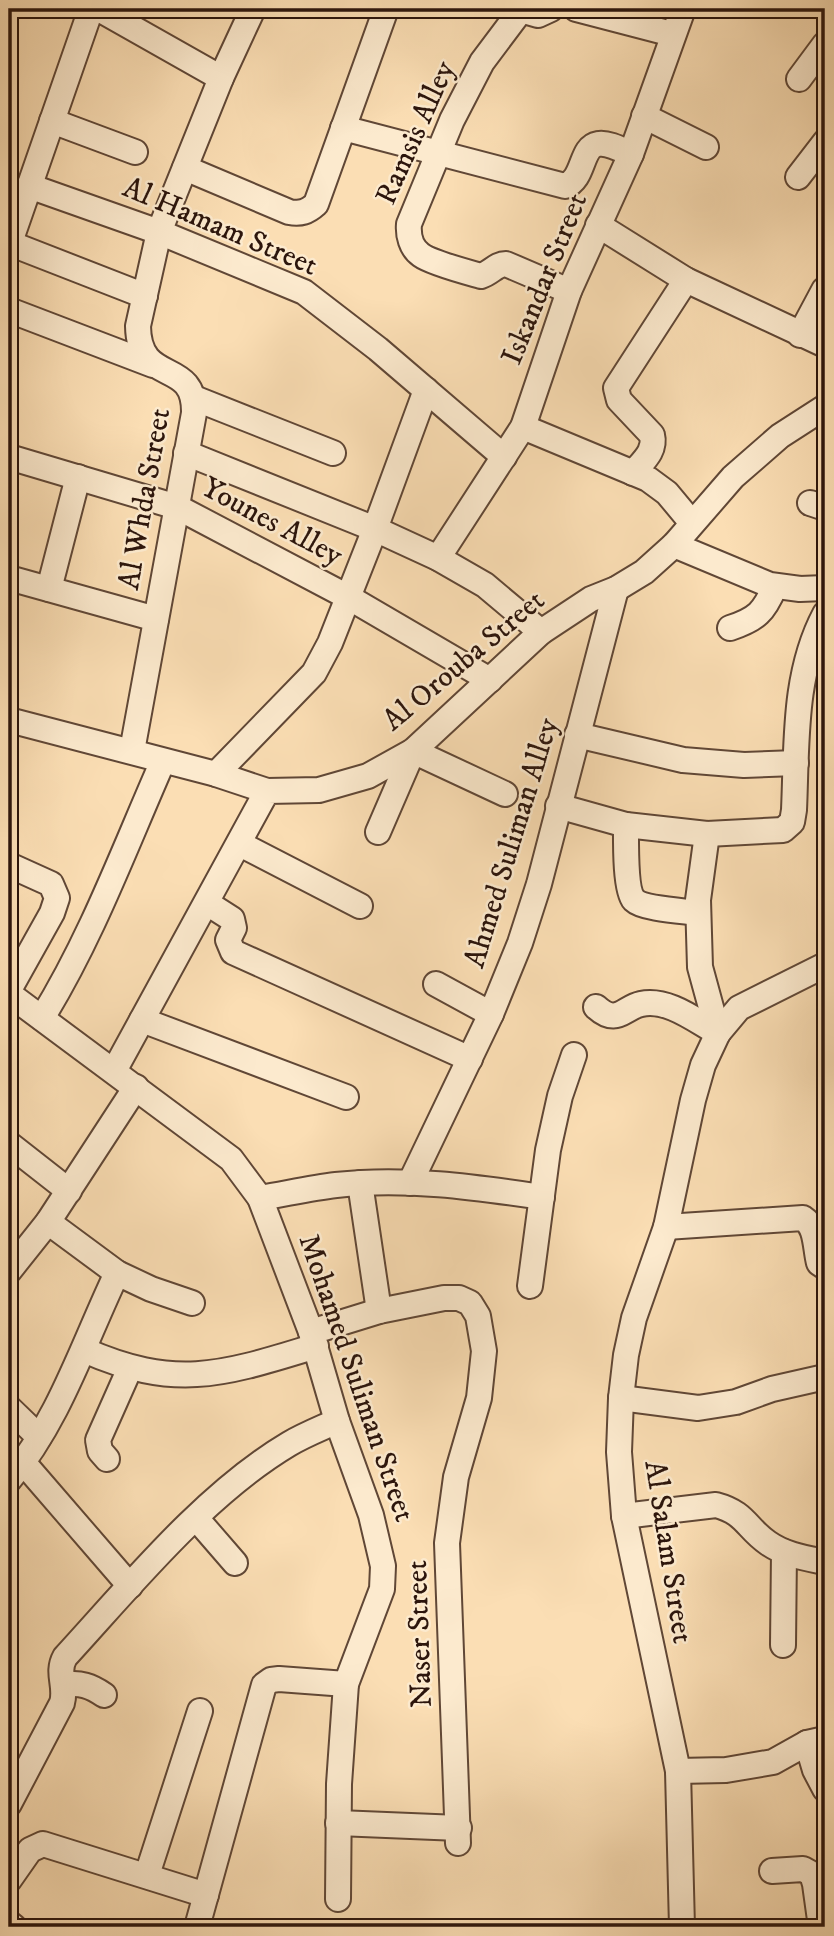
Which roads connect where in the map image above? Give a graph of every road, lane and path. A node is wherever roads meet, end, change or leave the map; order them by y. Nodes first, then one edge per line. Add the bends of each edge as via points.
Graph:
1 (91, 9) edge
2 (99, 9) edge
3 (253, 9) edge
4 (386, 9) edge
5 (519, 9) edge
6 (551, 9) edge
7 (576, 9) edge
8 (683, 9) edge
9 (672, 34) junction
10 (825, 44) edge
11 (221, 78) junction
12 (799, 79) dead end
13 (644, 116) junction
14 (52, 121) junction
15 (343, 128) junction
16 (825, 142) edge
17 (706, 147) dead end
18 (135, 152) dead end
19 (439, 153) junction
20 (631, 154) junction
21 (185, 168) junction
22 (798, 177) dead end
23 (29, 186) junction
24 (598, 225) junction
25 (159, 232) junction
26 (9, 244) edge
27 (686, 280) junction
28 (824, 290) edge
29 (569, 291) junction
30 (145, 296) junction
31 (9, 310) edge
32 (800, 335) junction
33 (825, 345) edge
34 (153, 365) junction
35 (426, 390) junction
36 (194, 398) junction
37 (825, 407) edge
38 (523, 427) junction
39 (186, 453) junction
40 (333, 453) dead end
41 (9, 457) edge
42 (504, 457) junction
43 (633, 473) junction
44 (78, 477) junction
45 (177, 507) junction
46 (692, 523) junction
47 (375, 529) junction
48 (674, 545) junction
49 (438, 558) junction
50 (9, 578) edge
51 (775, 586) junction
52 (825, 588) edge
53 (49, 589) junction
54 (616, 589) junction
55 (348, 597) junction
56 (825, 614) edge
57 (156, 619) junction
58 (730, 628) dead end
59 (541, 632) junction
60 (490, 680) junction
61 (10, 723) edge
62 (577, 735) junction
63 (132, 751) junction
64 (413, 751) junction
65 (163, 761) junction
66 (796, 763) junction
67 (216, 774) junction
68 (267, 791) junction
69 (505, 794) dead end
70 (558, 806) junction
71 (625, 825) junction
72 (379, 832) dead end
73 (706, 834) junction
74 (240, 844) junction
75 (9, 865) edge
76 (207, 903) junction
77 (360, 906) dead end
78 (698, 913) junction
79 (825, 965) edge
80 (436, 985) dead end
81 (9, 992) edge
82 (596, 1007) dead end
83 (492, 1014) junction
84 (42, 1018) junction
85 (142, 1020) junction
86 (718, 1034) junction
87 (574, 1055) dead end
88 (470, 1059) junction
89 (114, 1071) junction
90 (136, 1087) junction
91 (346, 1097) dead end
92 (9, 1143) edge
93 (360, 1183) junction
94 (410, 1183) junction
95 (69, 1191) junction
96 (542, 1197) junction
97 (260, 1198) junction
98 (48, 1222) junction
99 (666, 1227) junction
100 (825, 1267) edge
101 (9, 1270) edge
102 (117, 1273) junction
103 (530, 1286) dead end
104 (192, 1303) dead end
105 (379, 1311) junction
106 (313, 1339) junction
107 (84, 1350) junction
108 (130, 1368) junction
109 (825, 1377) edge
110 (621, 1398) junction
111 (9, 1408) edge
112 (337, 1420) junction
113 (39, 1437) junction
114 (107, 1459) dead end
115 (15, 1471) edge
116 (624, 1516) junction
117 (196, 1518) junction
118 (784, 1552) junction
119 (825, 1562) edge
120 (234, 1563) dead end
121 (130, 1586) junction
122 (783, 1645) dead end
123 (64, 1685) junction
124 (346, 1685) junction
125 (104, 1695) dead end
126 (200, 1711) dead end
127 (816, 1741) edge
128 (678, 1771) junction
129 (825, 1789) edge
130 (9, 1804) edge
131 (338, 1824) junction
132 (772, 1871) dead end
133 (147, 1875) junction
134 (9, 1880) edge
135 (206, 1895) junction
136 (338, 1899) dead end
137 (9, 1923) edge
138 (14, 1927) edge
139 (197, 1927) edge
140 (682, 1927) edge
141 (821, 1927) edge

1 - 14 street
2 - 11 street
3 - 11 street, Al Whda Street
4 - 15 street
5 - 6 street via 538,15
5 - 19 street, Ramsis Alley via 482,62
7 - 9 street
8 - 9 street, Iskandar Street
9 - 13 street, Iskandar Street
10 - 12 street
11 - 21 street, Al Whda Street
13 - 17 street
13 - 20 street, Iskandar Street
14 - 18 street
14 - 23 street
15 - 19 street
15 - 21 street via 316,204 308,211 289,212
16 - 22 street
19 - 20 street via 565,186 576,179 591,147 606,144
19 - 29 street, Ramsis Alley via 409,224 411,241 421,256 481,276 506,264
20 - 24 street, Iskandar Street
21 - 25 street, Al Whda Street
23 - 25 street, Al Hamam Street
23 - 26 street
24 - 27 street
24 - 29 street, Iskandar Street
25 - 30 street, Al Whda Street
25 - 35 street, Al Hamam Street via 304,292
26 - 30 street
27 - 32 street
27 - 43 street via 616,388 619,400 652,435 652,450
28 - 32 street
29 - 38 street, Iskandar Street
30 - 34 street, Al Whda Street via 139,340
31 - 34 street
32 - 33 street
34 - 36 street, Al Whda Street via 176,375
35 - 42 street, Al Hamam Street
35 - 47 street
36 - 39 street, Al Whda Street
36 - 40 street
37 - 46 street, Al Orouba Street via 780,436 733,477
38 - 42 street, Iskandar Street
38 - 43 street
39 - 45 street, Al Whda Street
39 - 47 street
41 - 44 street, Younes Alley
42 - 49 street, Iskandar Street
43 - 46 street via 667,493
44 - 45 street, Younes Alley
44 - 53 street
45 - 55 street, Younes Alley
45 - 57 street, Al Whda Street
46 - 48 street, Al Orouba Street
47 - 49 street
47 - 55 street
48 - 51 street
48 - 54 street, Al Orouba Street
49 - 59 street via 485,585
50 - 53 street
51 - 52 street
51 - 58 street via 766,606 750,622
53 - 57 street
54 - 59 street, Al Orouba Street via 591,599
54 - 62 street, Ahmed Suliman Alley
55 - 60 street, Younes Alley
55 - 67 street via 314,673
56 - 66 street via 803,671
57 - 63 street, Al Whda Street
59 - 60 street, Al Orouba Street
60 - 64 street, Al Orouba Street
61 - 63 street, Al Orouba Street
62 - 66 street via 683,760
62 - 70 street, Ahmed Suliman Alley
63 - 65 street, Al Orouba Street
64 - 68 street, Al Orouba Street via 368,776 319,790
64 - 69 street
64 - 72 street
65 - 67 street, Al Orouba Street
65 - 84 street via 83,944
66 - 73 street via 792,822 783,830
67 - 68 street, Al Orouba Street
68 - 74 street
70 - 71 street
70 - 83 street, Ahmed Suliman Alley via 539,884
71 - 73 street
71 - 78 street via 629,890 634,900
73 - 78 street
74 - 76 street
74 - 77 street
75 - 81 street via 51,884 57,898
76 - 85 street
76 - 88 street via 232,919 234,929 228,940 233,952
78 - 86 street via 700,967
79 - 86 street, Al Salam Street via 739,1008
80 - 83 street
81 - 84 street, Mohamed Suliman Street
82 - 86 street via 613,1015 641,1004 673,1007
83 - 88 street, Ahmed Suliman Alley
84 - 89 street, Mohamed Suliman Street
85 - 89 street
85 - 91 street
86 - 99 street, Al Salam Street via 693,1100
87 - 96 street via 560,1096
88 - 94 street, Ahmed Suliman Alley
89 - 90 street, Mohamed Suliman Street
90 - 95 street
90 - 97 street, Mohamed Suliman Street via 231,1159
92 - 95 street
93 - 94 street
93 - 97 street
93 - 105 street
94 - 96 street
95 - 98 street
96 - 103 street
97 - 106 street, Mohamed Suliman Street
98 - 101 street
98 - 102 street
99 - 100 street via 803,1217 812,1227 819,1264
99 - 110 street, Al Salam Street via 634,1318
102 - 104 street
102 - 107 street
105 - 106 street
105 - 131 street, Naser Street via 459,1298 470,1303 478,1316 484,1351 479,1398 456,1477 447,1543 458,1835
106 - 108 street via 238,1369 197,1375
106 - 112 street, Mohamed Suliman Street
107 - 108 street
107 - 113 street
108 - 114 street via 98,1440
109 - 110 street via 698,1408
110 - 116 street, Al Salam Street
111 - 113 street
112 - 117 street via 290,1443 246,1473
112 - 124 street, Mohamed Suliman Street via 371,1515 383,1566 382,1589
113 - 115 street
115 - 121 street
116 - 118 street via 716,1505 743,1517 766,1542
116 - 128 street, Al Salam Street
117 - 120 street
117 - 121 street
118 - 119 street
118 - 122 street
121 - 123 street via 65,1657 60,1665
123 - 125 street via 85,1685
123 - 130 street via 62,1703
124 - 131 street, Mohamed Suliman Street
124 - 135 street via 279,1679 264,1685
126 - 133 street
127 - 128 street via 773,1762 726,1770
127 - 129 street via 815,1770
128 - 140 street, Al Salam Street
131 - 136 street, Mohamed Suliman Street
132 - 141 street via 803,1869 812,1874
133 - 134 street via 43,1844 30,1850
133 - 135 street
135 - 139 street
137 - 138 street

